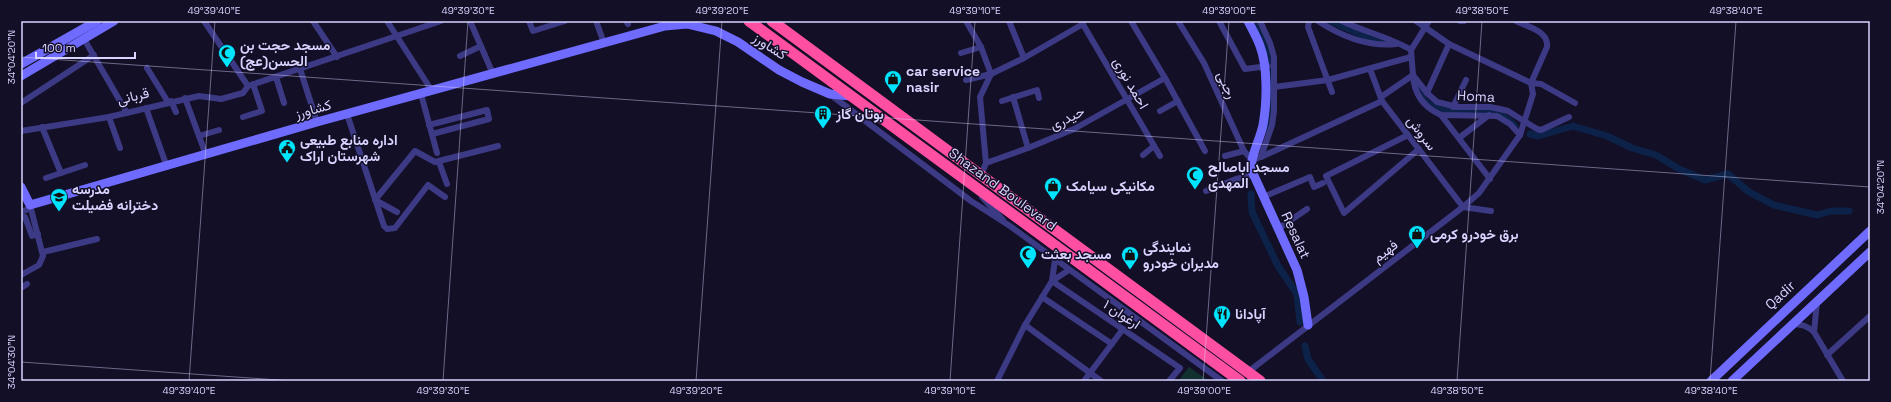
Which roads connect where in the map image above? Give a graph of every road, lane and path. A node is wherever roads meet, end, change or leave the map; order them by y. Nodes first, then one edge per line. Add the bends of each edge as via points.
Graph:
1 (97, 21) edge
2 (114, 21) edge
3 (204, 21) edge
4 (313, 21) edge
5 (387, 21) edge
6 (441, 21) edge
7 (470, 21) edge
8 (529, 21) edge
9 (565, 21) edge
10 (596, 21) edge
11 (749, 21) edge
12 (772, 21) edge
13 (966, 21) edge
14 (1009, 21) edge
15 (1131, 21) edge
16 (1178, 21) edge
17 (1219, 21) edge
18 (1248, 21) edge
19 (1260, 21) edge
20 (1309, 21) edge
21 (1318, 21) edge
22 (1342, 21) edge
23 (1416, 21) edge
24 (1429, 21) edge
25 (1460, 21) edge
26 (1464, 21) edge
27 (1516, 21) edge
28 (1082, 22) edge
29 (1426, 27) junction
30 (397, 37) junction
31 (84, 39) junction
32 (604, 43) junction
33 (1396, 44) junction
34 (1450, 44) junction
35 (481, 46) junction
36 (981, 46) junction
37 (1411, 50) junction
38 (960, 53) dead end
39 (94, 55) junction
40 (460, 56) dead end
41 (337, 57) junction
42 (1411, 57) junction
43 (1024, 58) junction
44 (21, 64) edge
45 (1269, 66) junction
46 (147, 68) dead end
47 (300, 69) junction
48 (1370, 69) junction
49 (493, 74) junction
50 (991, 74) junction
51 (1413, 75) junction
52 (21, 76) edge
53 (276, 77) junction
54 (1165, 78) junction
55 (966, 80) dead end
56 (1328, 80) junction
57 (1466, 80) dead end
58 (1531, 83) junction
59 (251, 85) junction
60 (1274, 87) junction
61 (432, 91) junction
62 (1332, 92) dead end
63 (1427, 93) junction
64 (421, 94) junction
65 (830, 94) junction
66 (851, 96) junction
67 (1013, 97) junction
68 (185, 98) junction
69 (1039, 98) dead end
70 (1382, 99) junction
71 (1127, 100) junction
72 (1002, 101) dead end
73 (1178, 101) junction
74 (170, 102) junction
75 (21, 103) edge
76 (284, 103) dead end
77 (1575, 103) dead end
78 (1453, 107) junction
79 (146, 108) junction
80 (1160, 111) dead end
81 (176, 112) dead end
82 (127, 113) junction
83 (347, 114) junction
84 (1441, 115) junction
85 (1489, 115) junction
86 (109, 117) junction
87 (243, 117) dead end
88 (1569, 117) dead end
89 (316, 122) junction
90 (1524, 124) junction
91 (429, 125) junction
92 (42, 128) junction
93 (219, 130) dead end
94 (21, 131) edge
95 (432, 134) junction
96 (1520, 134) junction
97 (1408, 135) junction
98 (199, 136) junction
99 (1459, 138) junction
100 (498, 146) dead end
101 (1154, 146) junction
102 (120, 148) dead end
103 (1028, 148) junction
104 (1419, 149) junction
105 (1205, 151) dead end
106 (1244, 151) junction
107 (437, 154) dead end
108 (206, 155) junction
109 (1143, 155) dead end
110 (1160, 156) dead end
111 (1225, 156) dead end
112 (1261, 157) junction
113 (1252, 160) junction
114 (439, 162) junction
115 (986, 162) junction
116 (84, 166) dead end
117 (167, 167) junction
118 (61, 173) junction
119 (980, 175) junction
120 (1252, 175) junction
121 (46, 178) dead end
122 (964, 178) junction
123 (1490, 179) junction
124 (1323, 183) dead end
125 (447, 184) dead end
126 (21, 187) edge
127 (1206, 191) dead end
128 (445, 197) dead end
129 (1263, 197) junction
130 (375, 200) junction
131 (31, 207) junction
132 (1463, 207) junction
133 (1307, 209) dead end
134 (1492, 211) dead end
135 (21, 212) edge
136 (397, 212) dead end
137 (21, 218) edge
138 (1010, 226) junction
139 (1278, 229) junction
140 (1870, 231) edge
141 (38, 234) junction
142 (97, 239) dead end
143 (43, 252) junction
144 (1870, 252) edge
145 (1055, 260) junction
146 (1069, 270) junction
147 (21, 275) edge
148 (1052, 281) junction
149 (27, 284) dead end
150 (21, 288) edge
151 (1042, 297) junction
152 (1817, 300) junction
153 (1135, 311) junction
154 (1870, 317) edge
155 (1792, 324) junction
156 (1025, 325) junction
157 (1308, 325) junction
158 (1123, 329) junction
159 (1814, 332) junction
160 (1112, 344) junction
161 (1827, 355) junction
162 (1248, 372) junction
163 (1090, 373) junction
164 (1000, 380) edge
165 (1084, 381) edge
166 (1101, 381) edge
167 (1170, 381) edge
168 (1222, 381) edge
169 (1240, 381) edge
170 (1260, 381) edge
171 (1711, 381) edge
172 (1732, 381) edge
173 (1843, 381) edge

1 - 44 street
2 - 31 street
3 - 59 street
4 - 41 street
5 - 30 street
6 - 30 street
7 - 35 street
8 - 9 street via 533,31
10 - 32 street
11 - 66 highway, Shazand Boulevard
12 - 119 highway, Shazand Boulevard
13 - 36 street
14 - 43 street
15 - 54 street
16 - 106 street, رجبی via 1204,63
17 - 45 street via 1245,69
18 - 45 street, Resalat
19 - 45 street via 1270,43
20 - 56 street via 1308,27
21 - 33 street via 1337,32 1368,42
22 - 33 street via 1368,33 1388,38
23 - 29 street
24 - 29 street
25 - 26 street
27 - 58 street via 1544,35 1548,42
28 - 43 street
28 - 71 street, احمد نوری
29 - 34 street
29 - 37 street
30 - 41 street, قربانی
30 - 61 street
31 - 39 street
31 - 52 street
32 - 49 street, کشاورز
32 - 65 street, کشاورز via 665,26 703,26 738,42 779,70
33 - 37 street
34 - 58 street
34 - 63 street
35 - 40 street
35 - 49 street
36 - 38 street
36 - 50 street
37 - 42 street
39 - 75 street
39 - 82 street
41 - 47 street, قربانی
42 - 48 street
42 - 51 street
43 - 50 street
45 - 60 street
45 - 113 street, Resalat via 1265,112
46 - 74 street
47 - 53 street, قربانی
47 - 89 street
48 - 56 street
48 - 70 street, سروش
49 - 61 street, کشاورز
50 - 55 street
50 - 115 street via 980,97
51 - 63 street, Homa
51 - 70 street
51 - 84 street via 1419,97 1426,107
53 - 59 street, قربانی
53 - 76 street
54 - 71 street, حیدری
54 - 73 street
56 - 60 street
56 - 62 street
57 - 78 street
58 - 77 street via 1541,84
58 - 90 street via 1533,94
59 - 68 street, قربانی via 243,92 221,99 204,96
59 - 87 street via 262,111
60 - 112 street via 1274,117
61 - 64 street, کشاورز
63 - 78 street, Homa via 1438,102
64 - 83 street, کشاورز
64 - 91 street
65 - 66 street, کشاورز
65 - 138 street via 971,202
66 - 122 highway, Shazand Boulevard
67 - 69 street via 1037,90
67 - 72 street
67 - 103 street
68 - 74 street, قربانی
68 - 98 street
70 - 97 street, سروش
70 - 112 street
71 - 101 street, احمد نوری
71 - 103 street, حیدری via 1074,129
73 - 80 street
73 - 105 street
74 - 79 street, قربانی
74 - 81 street
78 - 90 street, Homa via 1500,108
79 - 82 street, قربانی
79 - 117 street
82 - 86 street, قربانی
83 - 89 street, کشاورز
83 - 130 street
84 - 85 street
84 - 99 street
85 - 96 street via 1503,118
85 - 99 street
86 - 92 street, قربانی
86 - 102 street
88 - 90 street, Homa via 1541,130
89 - 108 street, کشاورز
90 - 96 street, فهیم
91 - 95 street
91 - 95 street via 487,110 490,119
92 - 94 street, قربانی
92 - 118 street
93 - 98 street
95 - 107 street
96 - 123 street, فهیم
97 - 104 street, سروش
97 - 104 street via 1326,176 1344,212
98 - 108 street
99 - 123 street
100 - 114 street
101 - 109 street
101 - 110 street, احمد نوری
103 - 115 street, حیدری
104 - 132 street, سروش
106 - 111 street
106 - 113 street, رجبی
108 - 117 street, کشاورز
112 - 113 street
113 - 120 street, Resalat
114 - 125 street
114 - 130 street via 431,162 415,151
115 - 119 street
116 - 118 street
117 - 131 street, کشاورز
118 - 121 street
119 - 162 highway, Shazand Boulevard
120 - 127 street
120 - 129 street, Resalat
122 - 138 street
122 - 153 highway, Shazand Boulevard
123 - 132 street, فهیم
124 - 129 street via 1314,187 1310,177
126 - 131 street
128 - 130 street via 428,185 396,228 391,229 384,226
129 - 139 street, Resalat
130 - 136 street
131 - 135 street
131 - 141 street
132 - 134 street
132 - 157 street, فهیم
133 - 139 street
137 - 141 street via 25,217 32,236
138 - 145 street
139 - 157 street, Resalat via 1297,270
140 - 171 street, Qadir
141 - 143 street
142 - 143 street
143 - 147 street via 42,262
144 - 152 street, Qadir
145 - 146 street
145 - 148 street
146 - 148 street
146 - 153 street
148 - 151 street
148 - 158 street, ارغوان ۱
149 - 150 street
151 - 156 street
151 - 160 street
152 - 155 street, Qadir
152 - 159 street
153 - 168 street
153 - 169 highway, Shazand Boulevard
154 - 161 street
155 - 159 street via 1801,324
155 - 172 street, Qadir
156 - 163 street
156 - 164 street
157 - 162 street, فهیم
158 - 160 street
158 - 167 street, ارغوان ۱ via 1180,368
159 - 161 street
160 - 163 street
161 - 173 street
162 - 170 highway, Shazand Boulevard
163 - 165 street
163 - 166 street

